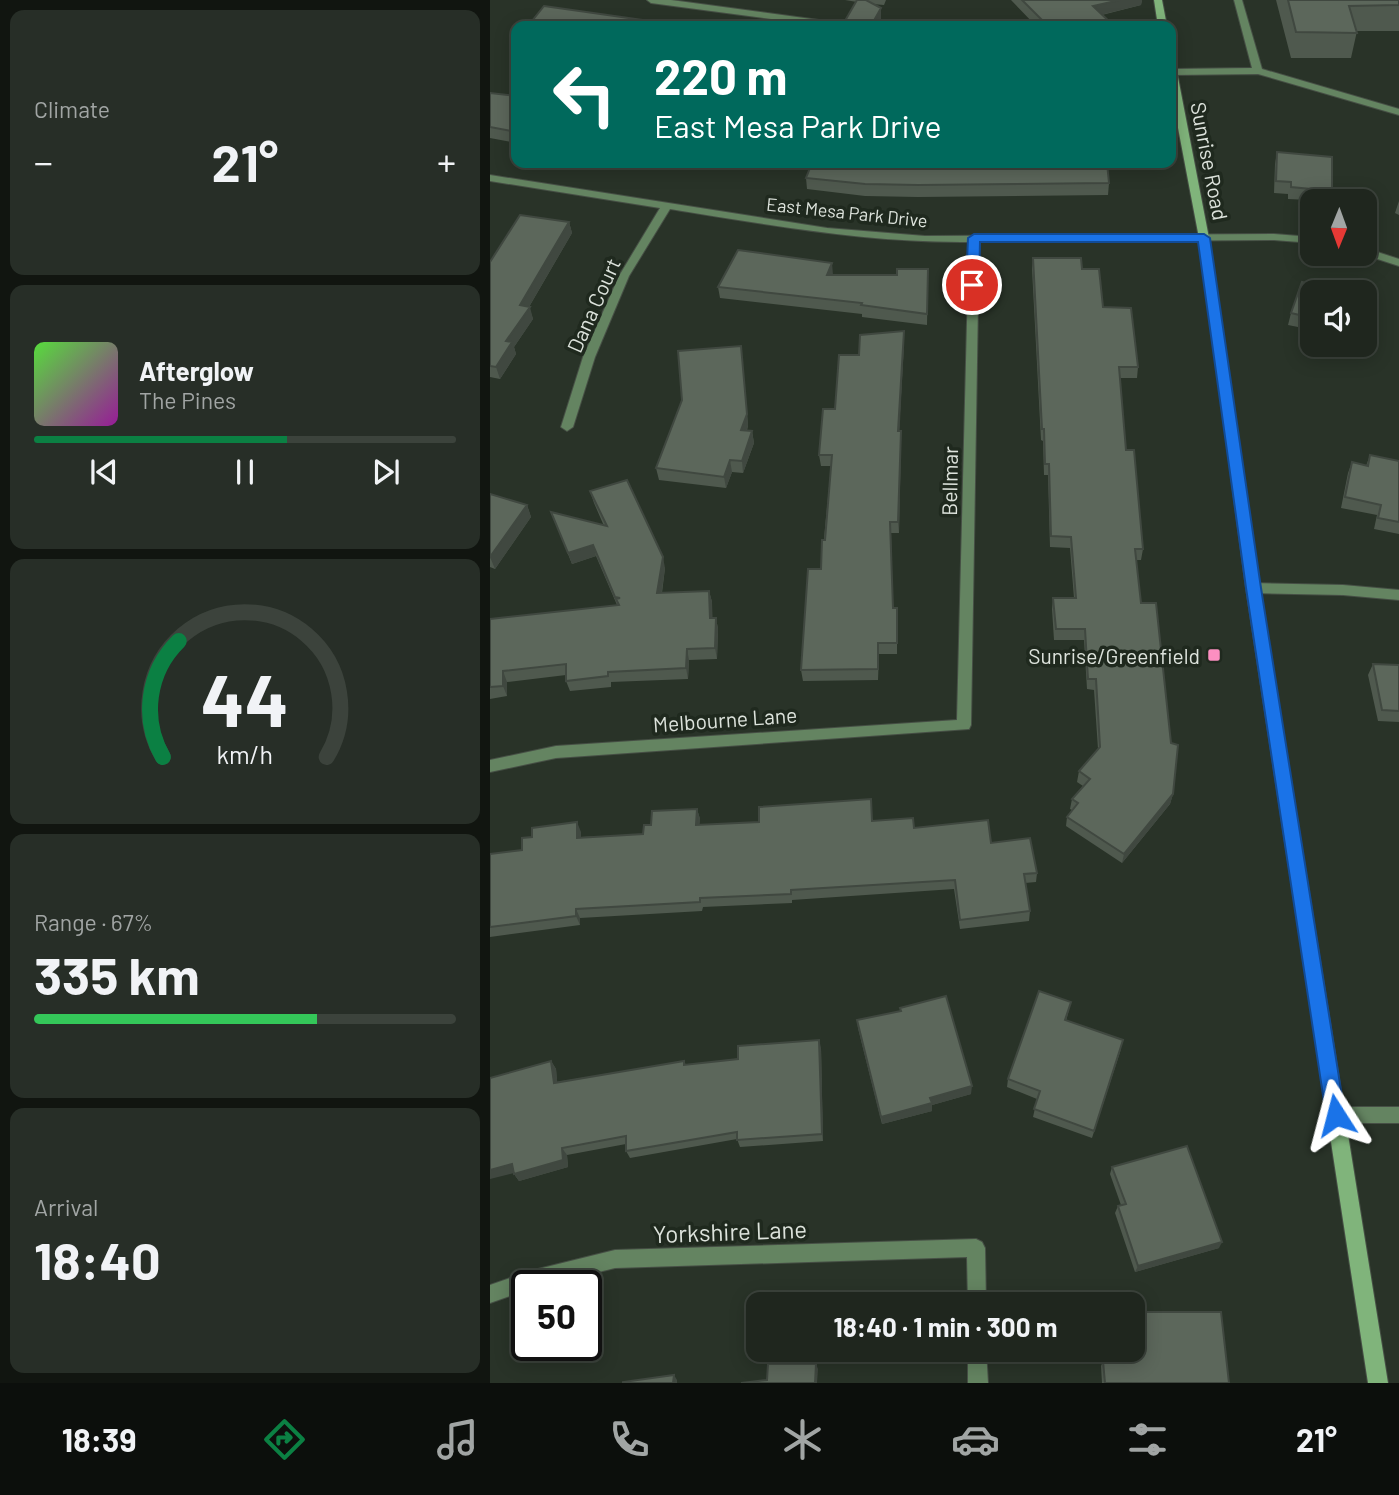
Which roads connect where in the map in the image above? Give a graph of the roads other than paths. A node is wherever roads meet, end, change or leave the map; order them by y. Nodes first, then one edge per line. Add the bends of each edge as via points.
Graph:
1 (651, 0) edge
2 (1158, 0) edge
3 (1238, 0) edge
4 (804, 21) edge
5 (1162, 21) edge
6 (1176, 69) edge
7 (1258, 71) junction
8 (1176, 95) edge
9 (1399, 112) edge
10 (490, 178) edge
11 (667, 205) junction
12 (974, 238) junction
13 (1204, 238) junction
14 (1300, 239) edge
15 (1377, 255) edge
16 (1399, 263) edge
17 (566, 428) dead end
18 (1253, 588) junction
19 (1399, 595) edge
20 (964, 725) joint
21 (490, 766) edge
22 (1336, 1115) junction
23 (1399, 1115) edge
24 (976, 1292) edge
25 (490, 1294) edge
26 (977, 1362) edge
27 (978, 1383) edge
28 (1378, 1383) edge

1 - 4 street
2 - 5 main road
3 - 7 street
6 - 7 street
7 - 9 street
8 - 13 main road, Sunrise Road
10 - 11 street, East Mesa Park Drive
11 - 12 street, East Mesa Park Drive via 827,231
11 - 17 street, Dana Court via 624,276 589,357
12 - 13 street, East Mesa Park Drive
12 - 20 street, Bellmar
13 - 14 street, East Mesa Park Drive
13 - 18 main road, Sunrise Road
15 - 16 street
18 - 19 street
18 - 22 main road, Sunrise Road
20 - 21 street, Melbourne Lane via 556,752
22 - 23 street
22 - 28 main road, Sunrise Road
24 - 25 street, Yorkshire Lane via 976,1248 615,1259
26 - 27 street

